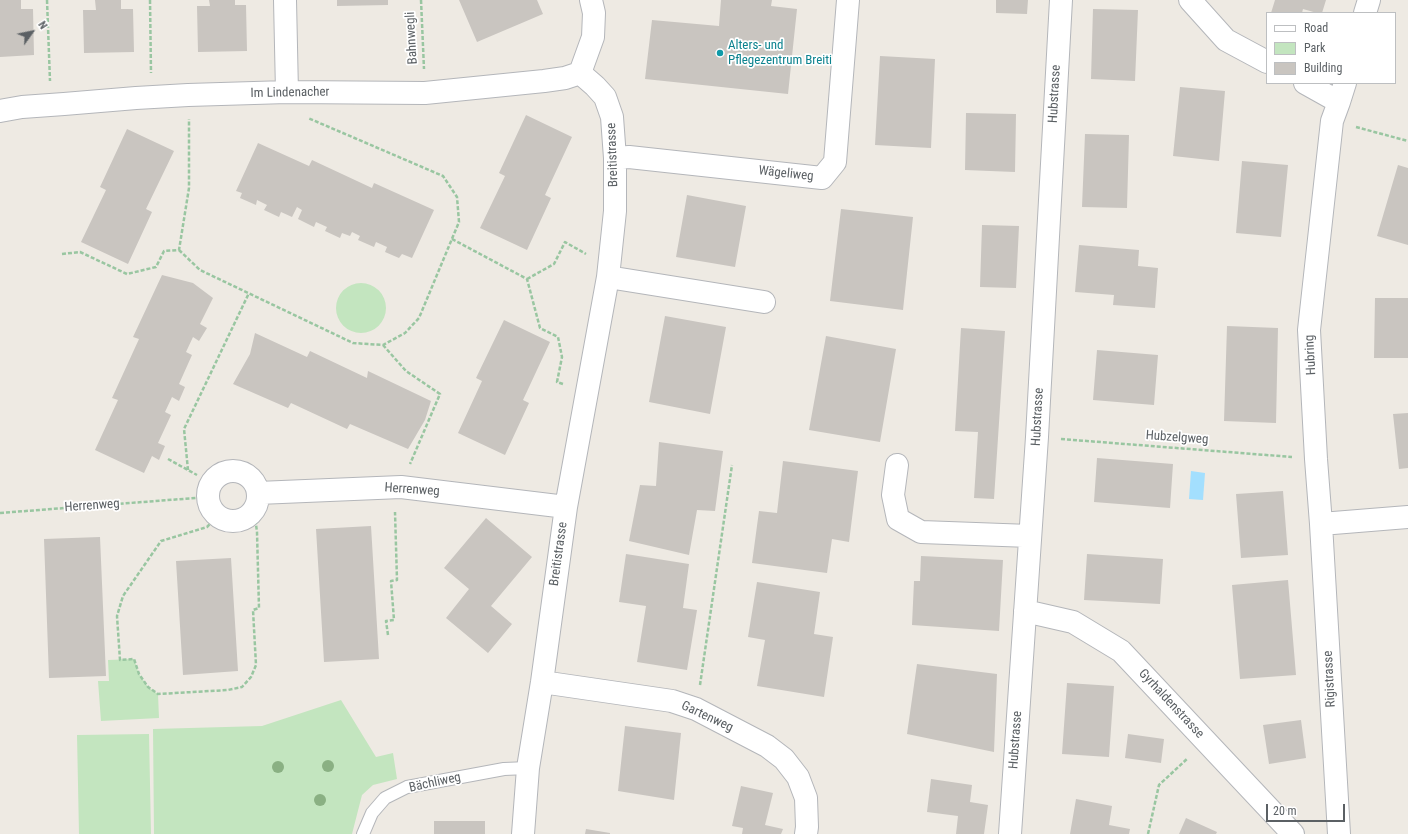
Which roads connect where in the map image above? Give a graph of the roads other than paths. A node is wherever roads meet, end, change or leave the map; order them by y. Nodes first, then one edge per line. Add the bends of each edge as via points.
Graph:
1 (285, 0) edge
2 (591, 0) edge
3 (848, 0) edge
4 (1061, 0) edge
5 (1190, 0) edge
6 (1369, 0) edge
7 (1365, 12) edge
8 (1266, 61) edge
9 (580, 73) junction
10 (1307, 84) edge
11 (287, 92) junction
12 (1339, 102) edge
13 (0, 111) edge
14 (615, 158) junction
15 (608, 271) junction
16 (764, 302) dead end
17 (897, 465) dead end
18 (256, 502) junction
19 (566, 507) junction
20 (1408, 516) edge
21 (1322, 524) junction
22 (1030, 536) junction
23 (1025, 611) junction
24 (542, 682) junction
25 (528, 768) junction
26 (363, 834) edge
27 (523, 834) edge
28 (806, 834) edge
29 (1010, 834) edge
30 (1293, 834) edge
31 (1339, 834) edge

1 - 11 street
2 - 9 street via 594,13 593,37
3 - 14 street, Wägeliweg via 836,162 822,178 629,157
4 - 22 street, Hubstrasse
5 - 8 street via 1226,40
6 - 7 street
9 - 11 street, Im Lindenacher via 544,81 425,93
9 - 14 street, Breitistrasse via 605,97 612,117
10 - 12 street
11 - 13 street, Im Lindenacher via 188,95 22,107
12 - 21 street, Hubring via 1309,330
14 - 15 street, Breitistrasse via 615,211
15 - 16 street
15 - 19 street, Breitistrasse
17 - 22 street via 893,495 898,519 921,532
18 - 18 street via 256,485 251,478 236,470 219,475 209,488 208,496 213,511 225,520 241,520 249,516
18 - 19 street, Herrenweg via 401,487
19 - 24 street, Breitistrasse
20 - 21 street
21 - 31 street, Rigistrasse
22 - 23 street, Hubstrasse
23 - 29 street, Hubstrasse
23 - 30 street, Gyrhaldenstrasse via 1073,622 1121,650
24 - 25 street, Breitistrasse
24 - 28 street, Gartenweg via 672,701 696,709 767,746 784,759 798,777 806,798
25 - 26 lane, Bächliweg via 504,768 407,787 385,798 372,813
25 - 27 street, Breitistrasse

